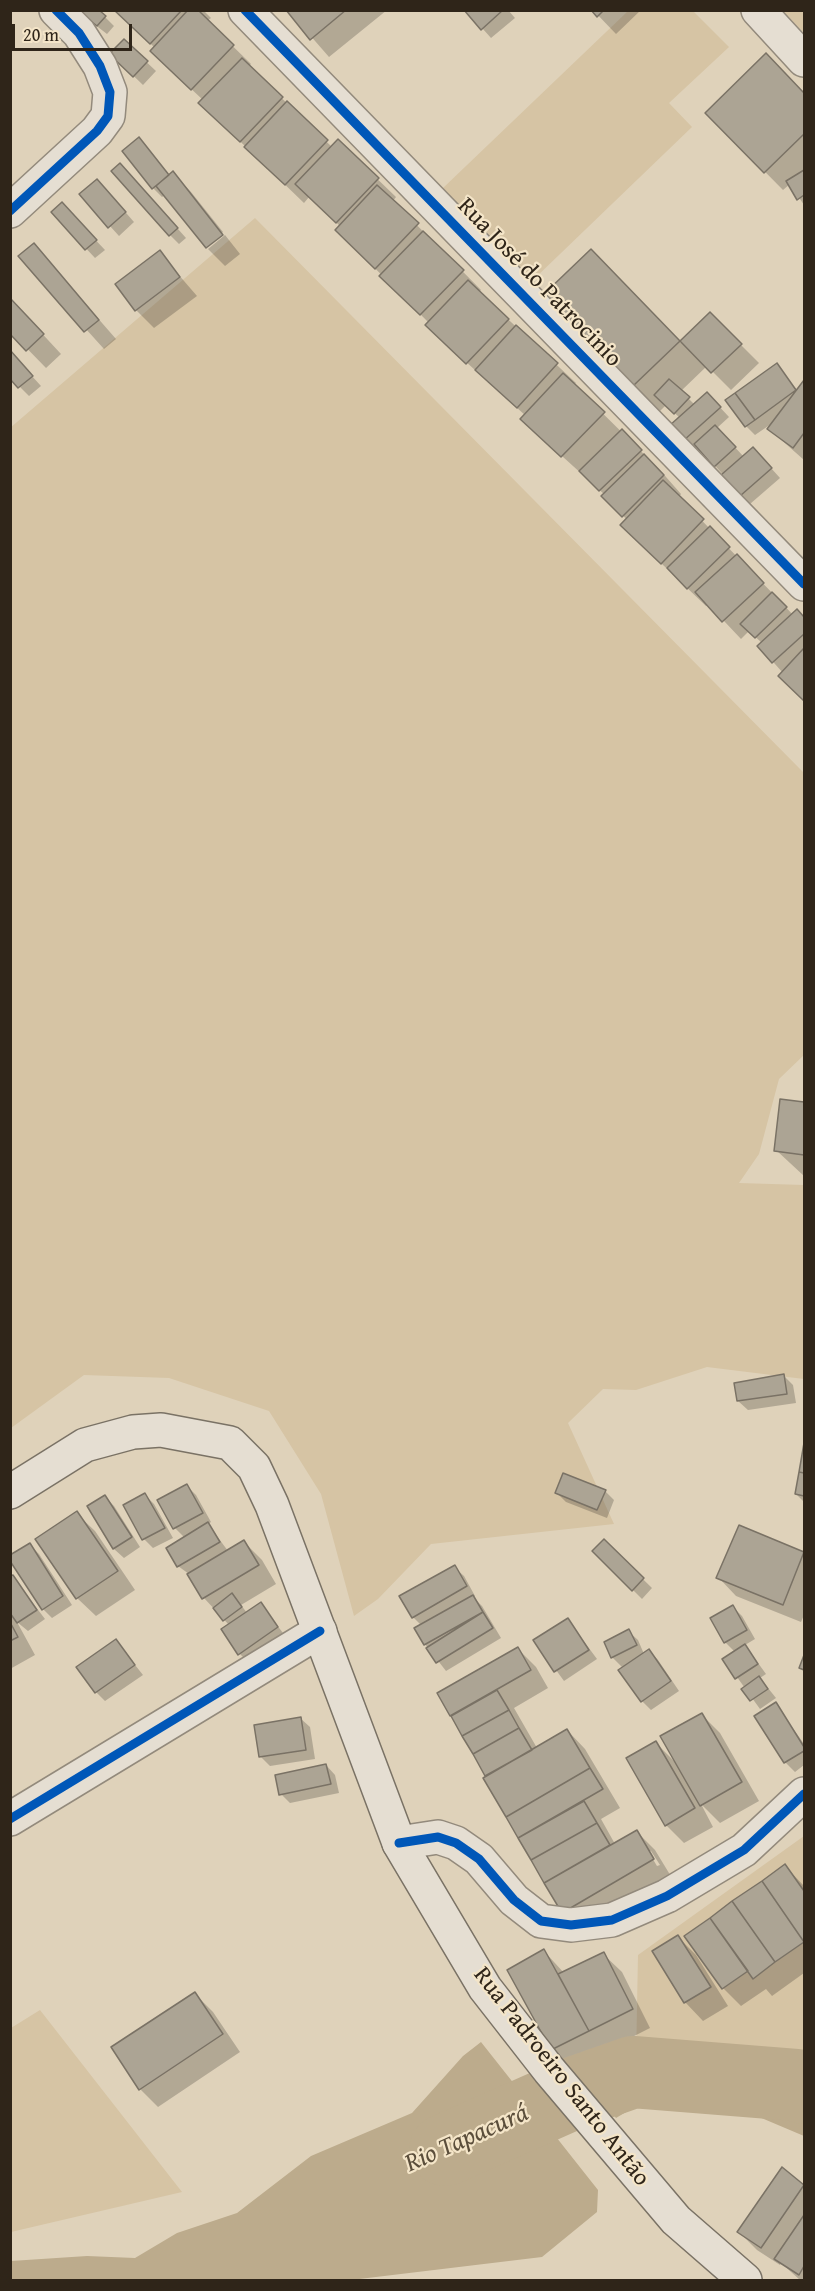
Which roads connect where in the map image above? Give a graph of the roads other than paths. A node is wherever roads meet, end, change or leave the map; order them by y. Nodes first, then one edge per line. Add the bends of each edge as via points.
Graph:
1 (56, 10) edge
2 (245, 10) edge
3 (758, 10) edge
4 (804, 60) edge
5 (10, 211) edge
6 (804, 584) edge
7 (10, 1492) edge
8 (320, 1631) junction
9 (804, 1794) edge
10 (10, 1819) edge
11 (399, 1843) junction
12 (745, 2280) edge

1 - 5 street via 79,33 100,66 110,92 108,116 98,131
2 - 6 street, Rua José do Patrocinio
3 - 4 street
7 - 8 street, Rua Padroeiro Santo Antão via 86,1445 133,1432 161,1430 230,1443 259,1476
8 - 10 street
8 - 11 street, Rua Padroeiro Santo Antão
9 - 11 street via 744,1850 667,1896 612,1920 571,1925 541,1921 514,1900 479,1859 456,1843 438,1837
11 - 12 street, Rua Padroeiro Santo Antão via 485,1988 549,2070 676,2220

